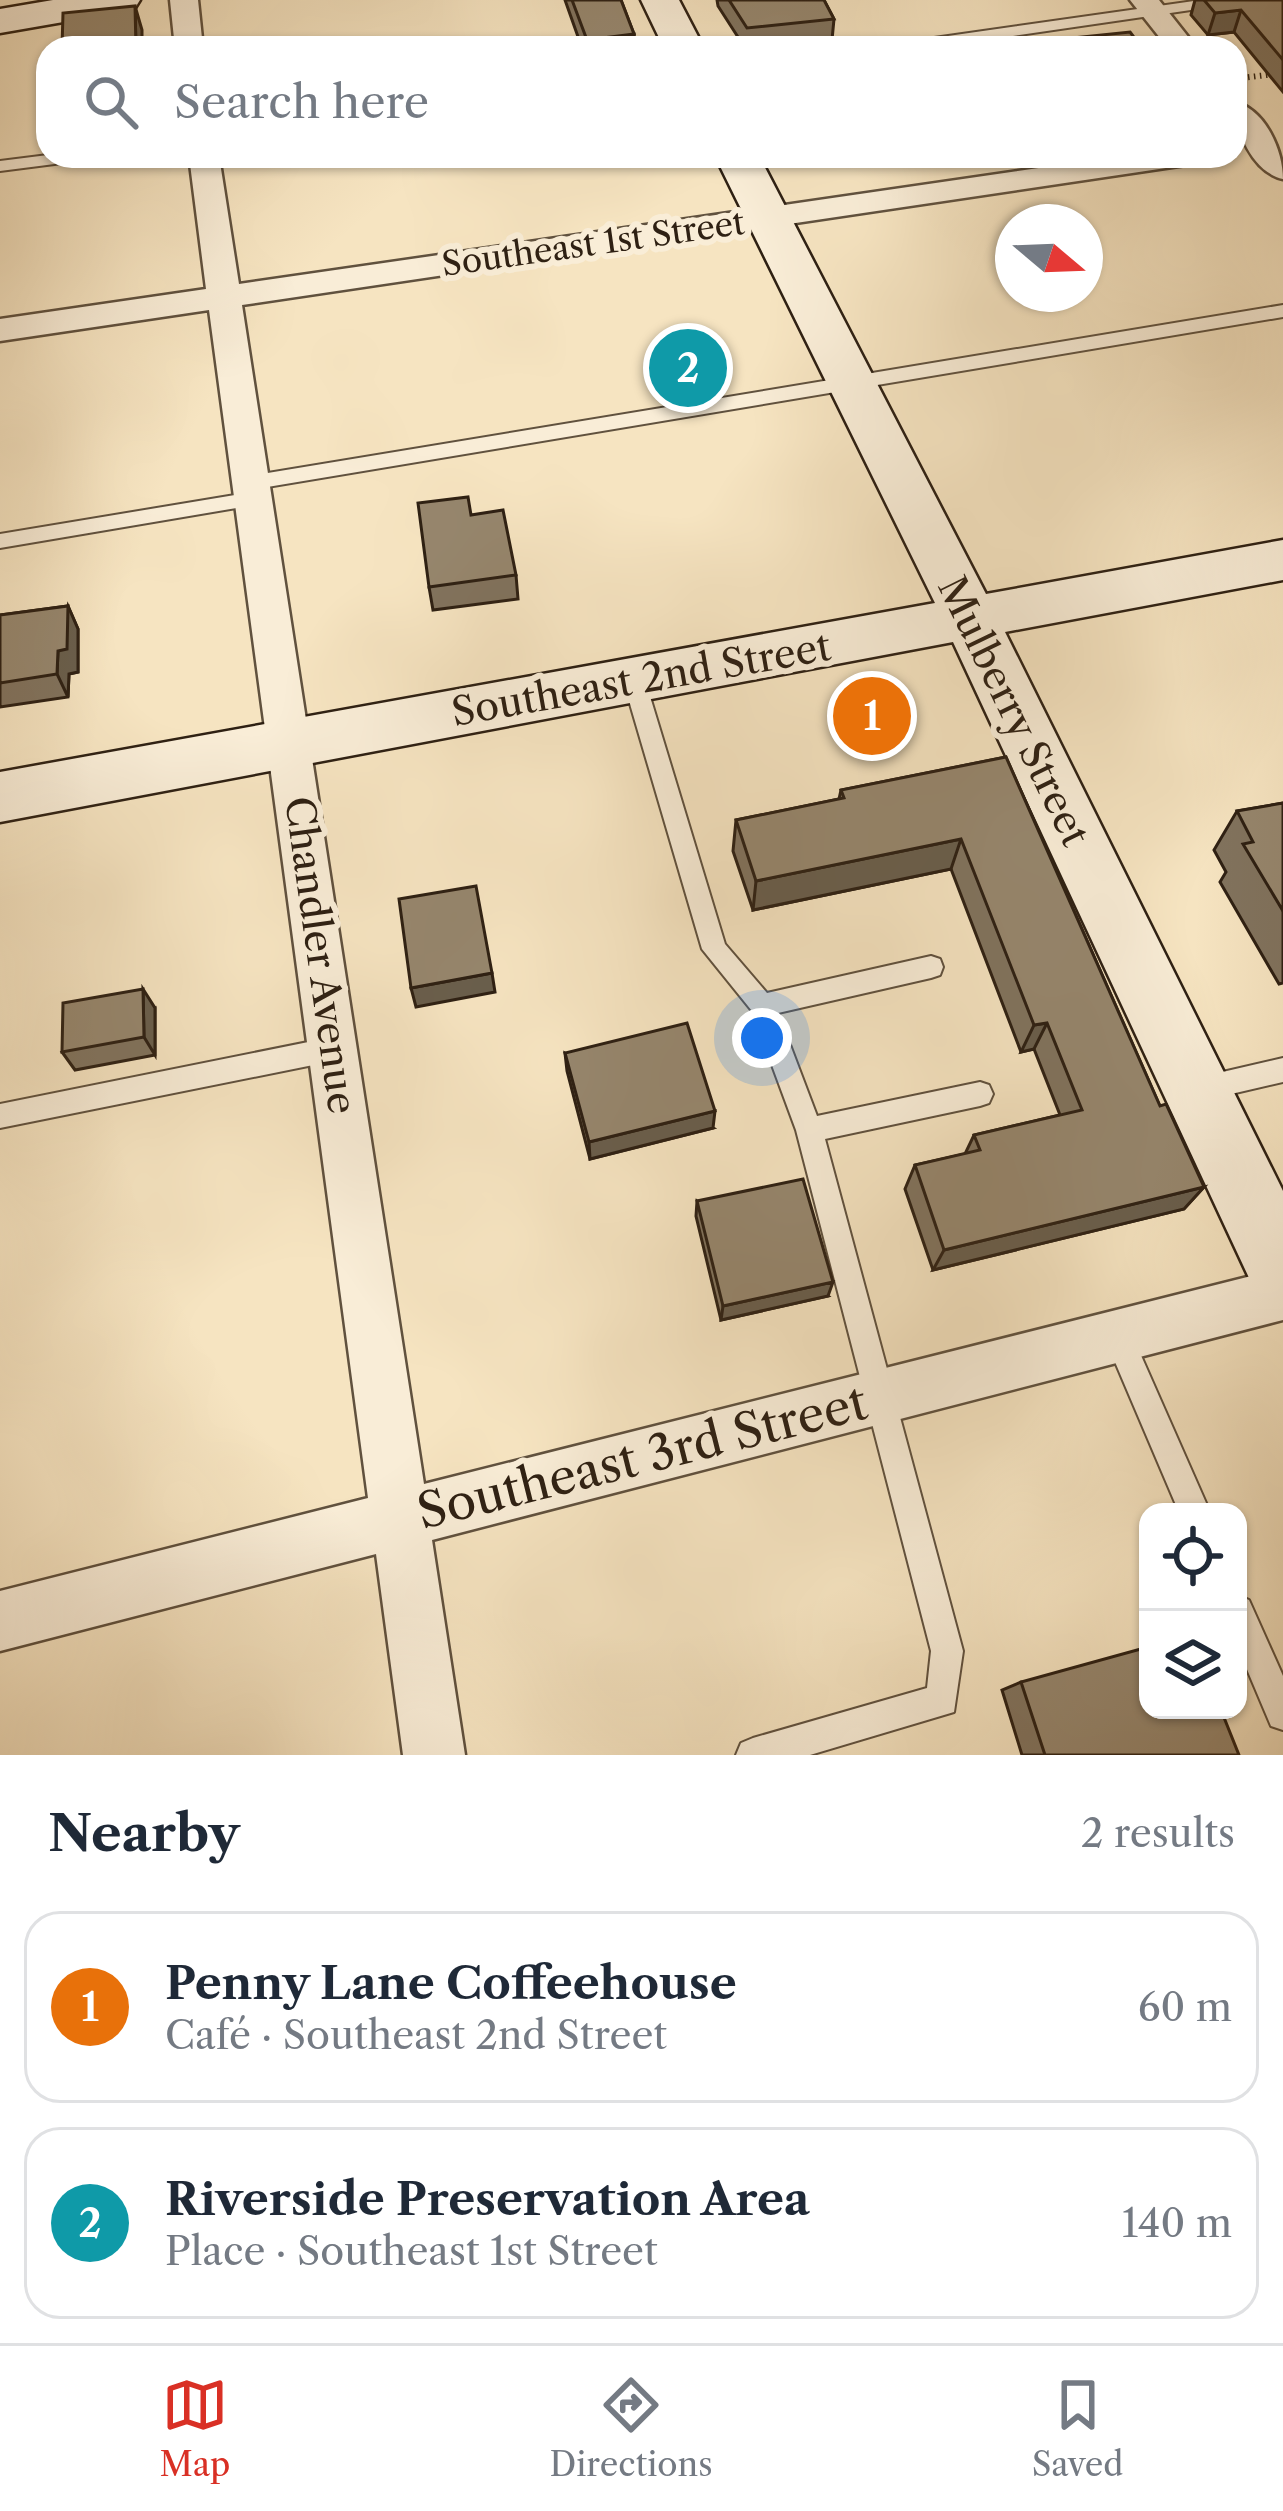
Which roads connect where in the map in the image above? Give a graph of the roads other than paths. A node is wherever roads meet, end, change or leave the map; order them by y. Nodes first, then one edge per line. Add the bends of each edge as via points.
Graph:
1 (121, 0) edge
2 (184, 0) edge
3 (660, 0) edge
4 (1232, 0) edge
5 (1148, 5) edge
6 (0, 21) edge
7 (188, 36) edge
8 (678, 36) edge
9 (968, 36) edge
10 (1173, 36) edge
11 (1260, 145) edge
12 (36, 161) edge
13 (0, 166) edge
14 (206, 168) edge
15 (742, 168) edge
16 (1105, 168) edge
17 (1283, 170) edge
18 (767, 218) junction
19 (223, 297) junction
20 (1283, 311) edge
21 (0, 329) edge
22 (851, 384) junction
23 (252, 491) junction
24 (0, 541) edge
25 (1282, 562) edge
26 (970, 619) junction
27 (634, 680) junction
28 (290, 743) junction
29 (0, 797) edge
30 (931, 967) dead end
31 (762, 1005) junction
32 (334, 1049) junction
33 (1283, 1070) edge
34 (1198, 1090) junction
35 (980, 1094) dead end
36 (0, 1116) edge
37 (808, 1130) junction
38 (1283, 1269) edge
39 (1283, 1294) edge
40 (1118, 1336) junction
41 (879, 1397) junction
42 (1191, 1503) edge
43 (400, 1519) junction
44 (0, 1621) edge
45 (1247, 1632) edge
46 (1283, 1714) edge
47 (434, 1755) edge
48 (754, 1755) edge

1 - 6 street
2 - 7 street
3 - 8 street
4 - 5 lane
5 - 9 lane
5 - 10 street
11 - 17 street
12 - 13 lane
14 - 19 street, Chandler Avenue
15 - 18 street, Mulberry Street
16 - 18 street, Southeast 1st Street
18 - 19 street, Southeast 1st Street
18 - 22 street, Mulberry Street
19 - 21 street, Southeast 1st Street
19 - 23 street, Chandler Avenue
20 - 22 lane
22 - 23 lane
22 - 26 street, Mulberry Street
23 - 24 lane
23 - 28 street, Chandler Avenue
25 - 26 street, Southeast 2nd Street
26 - 27 street, Southeast 2nd Street
26 - 34 street, Mulberry Street
27 - 28 street, Southeast 2nd Street
27 - 31 lane via 714,950
28 - 29 street, Southeast 2nd Street
28 - 32 street, Chandler Avenue
30 - 31 lane
31 - 37 lane
32 - 36 lane
32 - 43 street, Chandler Avenue
33 - 34 lane
34 - 38 street, Mulberry Street
35 - 37 lane
37 - 41 lane
39 - 40 street, Southeast 3rd Street
40 - 41 street, Southeast 3rd Street
40 - 42 lane
41 - 43 street, Southeast 3rd Street
41 - 48 lane via 947,1651 942,1700
43 - 44 street, Southeast 3rd Street
43 - 47 street, Chandler Avenue
45 - 46 lane

